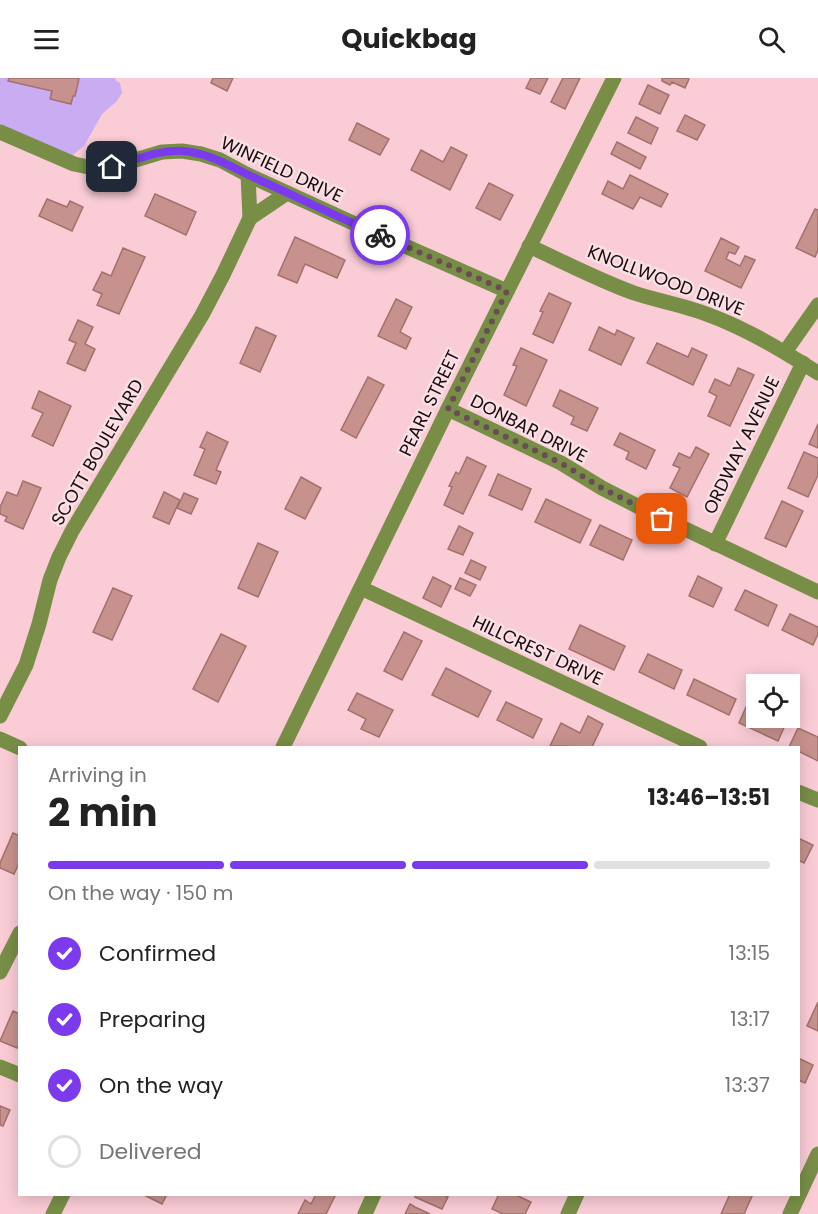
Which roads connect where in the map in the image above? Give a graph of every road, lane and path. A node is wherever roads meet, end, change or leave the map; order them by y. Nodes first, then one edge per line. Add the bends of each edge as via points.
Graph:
1 (614, 78) edge
2 (0, 132) edge
3 (248, 175) junction
4 (287, 193) junction
5 (250, 218) junction
6 (529, 246) junction
7 (507, 291) junction
8 (818, 305) edge
9 (785, 352) junction
10 (803, 363) junction
11 (818, 373) edge
12 (448, 409) junction
13 (715, 544) junction
14 (361, 588) junction
15 (818, 592) edge
16 (0, 716) edge
17 (0, 739) edge
18 (283, 746) edge
19 (698, 746) edge
20 (18, 747) edge
21 (800, 793) edge
22 (818, 800) edge
23 (18, 937) edge
24 (0, 972) edge
25 (0, 1067) edge
26 (18, 1074) edge
27 (818, 1154) edge
28 (800, 1193) edge
29 (62, 1196) edge
30 (373, 1196) edge
31 (577, 1196) edge
32 (798, 1196) edge
33 (53, 1214) edge
34 (365, 1214) edge
35 (568, 1214) edge
36 (790, 1214) edge

1 - 6 street, PEARL STREET
2 - 3 street, WINFIELD DRIVE via 83,167 112,167 162,152 182,151 220,160
3 - 4 street, WINFIELD DRIVE
3 - 5 street, SCOTT BOULEVARD
4 - 5 street
4 - 7 street, WINFIELD DRIVE
5 - 16 street, SCOTT BOULEVARD via 202,315 72,531 50,580 26,665
6 - 7 street, PEARL STREET
6 - 9 street, KNOLLWOOD DRIVE via 635,293 708,314
7 - 12 street, PEARL STREET
8 - 9 street
9 - 10 street, KNOLLWOOD DRIVE
10 - 11 street, KNOLLWOOD DRIVE
10 - 13 street, ORDWAY AVENUE
12 - 13 street, DONBAR DRIVE
12 - 14 street, PEARL STREET
13 - 15 street, DONBAR DRIVE
14 - 18 street, PEARL STREET
14 - 19 street, HILLCREST DRIVE
17 - 20 street
21 - 22 street
23 - 24 street
25 - 26 street
27 - 28 street
29 - 33 street
30 - 34 street
31 - 35 street
32 - 36 street

